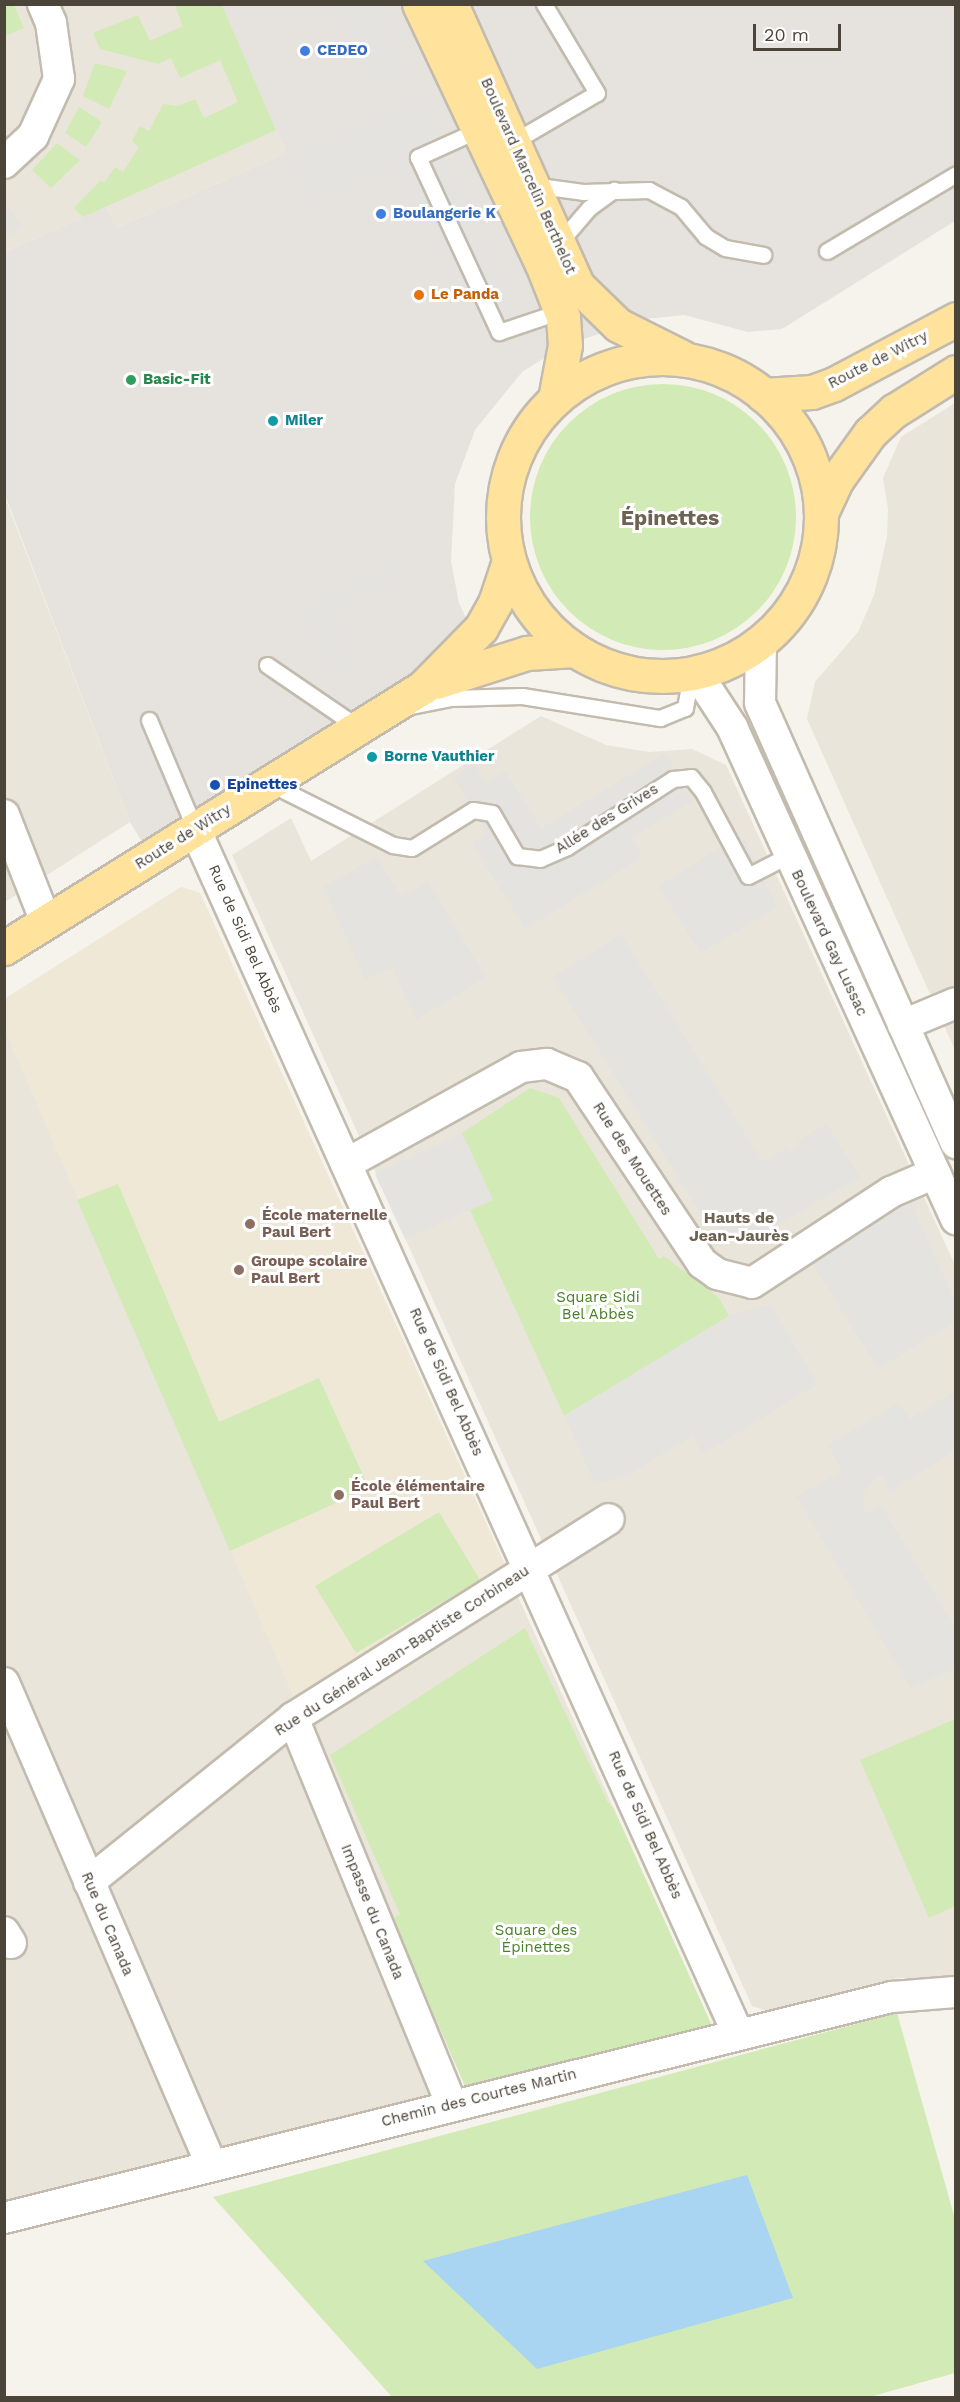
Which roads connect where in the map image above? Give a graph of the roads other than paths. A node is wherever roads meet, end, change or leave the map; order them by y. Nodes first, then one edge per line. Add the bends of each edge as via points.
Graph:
1 (43, 4) edge
2 (419, 4) edge
3 (451, 4) edge
4 (544, 4) edge
5 (478, 130) junction
6 (513, 142) junction
7 (4, 163) edge
8 (956, 174) edge
9 (517, 182) junction
10 (614, 190) junction
11 (826, 251) dead end
12 (550, 255) junction
13 (763, 255) dead end
14 (561, 311) junction
15 (956, 320) edge
16 (692, 361) junction
17 (956, 372) edge
18 (763, 395) junction
19 (555, 399) junction
20 (821, 513) junction
21 (508, 561) junction
22 (761, 641) junction
23 (575, 651) junction
24 (267, 665) dead end
25 (694, 672) junction
26 (423, 687) junction
27 (371, 719) junction
28 (149, 720) dead end
29 (269, 783) junction
30 (7, 828) edge
31 (195, 829) junction
32 (789, 855) junction
33 (46, 922) junction
34 (4, 948) edge
35 (956, 1003) edge
36 (903, 1025) junction
37 (956, 1143) edge
38 (346, 1164) junction
39 (934, 1173) junction
40 (956, 1219) edge
41 (609, 1519) dead end
42 (530, 1567) junction
43 (4, 1683) edge
44 (293, 1718) junction
45 (89, 1882) junction
46 (956, 1992) edge
47 (738, 2034) junction
48 (452, 2105) junction
49 (211, 2164) junction
50 (4, 2218) edge

1 - 7 street via 51,23 59,79 33,136
2 - 5 main road, Boulevard Marcelin Berthelot
3 - 6 main road, Boulevard Marcelin Berthelot
4 - 6 lane via 597,93
5 - 9 main road, Boulevard Marcelin Berthelot
5 - 14 lane via 418,157 499,332
6 - 9 main road, Boulevard Marcelin Berthelot
8 - 11 lane
9 - 10 lane via 583,192
9 - 12 main road, Boulevard Marcelin Berthelot
10 - 12 lane via 589,208
10 - 13 lane via 649,190 681,207 705,236 725,248
12 - 14 main road, Boulevard Marcelin Berthelot
12 - 16 main road, Boulevard Marcelin Berthelot via 618,325
14 - 19 main road, Boulevard Marcelin Berthelot via 565,345
15 - 18 main road, Route de Witry via 834,384 812,392
16 - 18 main road via 728,373
16 - 19 main road via 654,359 615,366 578,382
17 - 20 main road via 894,411 870,433 837,479
18 - 20 main road via 789,422 807,453
19 - 21 main road via 522,440 507,478 503,524
20 - 22 main road via 819,544 806,585 788,614
21 - 23 main road via 536,615
21 - 26 main road, Route de Witry via 495,603 481,628
22 - 25 main road via 729,661
22 - 36 street via 760,703
23 - 25 main road via 636,674
23 - 26 main road, Route de Witry via 527,653
24 - 27 lane
25 - 27 lane via 685,708 660,718 522,696 451,698
25 - 32 street, Boulevard Gay Lussac via 732,728
26 - 27 main road, Route de Witry
27 - 29 main road, Route de Witry
28 - 31 lane
29 - 31 main road, Route de Witry
29 - 32 lane, Allée des Grives via 393,845 412,848 473,810 492,813 517,856 540,859 567,847 673,779 691,777 748,876
30 - 33 street
31 - 33 main road, Route de Witry
31 - 38 street, Rue de Sidi Bel Abbès
32 - 39 street, Boulevard Gay Lussac
33 - 34 main road, Route de Witry
35 - 36 street
36 - 37 street
38 - 39 street, Rue des Mouettes via 521,1066 547,1064 578,1077 702,1263 717,1274 752,1283 891,1192
38 - 42 street, Rue de Sidi Bel Abbès
39 - 40 street, Boulevard Gay Lussac
41 - 42 street, Rue du Général Jean-Baptiste Corbineau
42 - 44 street, Rue du Général Jean-Baptiste Corbineau
42 - 47 street, Rue de Sidi Bel Abbès
43 - 45 street, Rue du Canada
44 - 45 street, Rue du Général Jean-Baptiste Corbineau
44 - 48 street, Impasse du Canada
45 - 49 street, Rue du Canada
46 - 47 street, Chemin des Courtes Martin via 892,1997
47 - 48 street, Chemin des Courtes Martin
48 - 49 street, Chemin des Courtes Martin
49 - 50 street, Chemin des Courtes Martin

